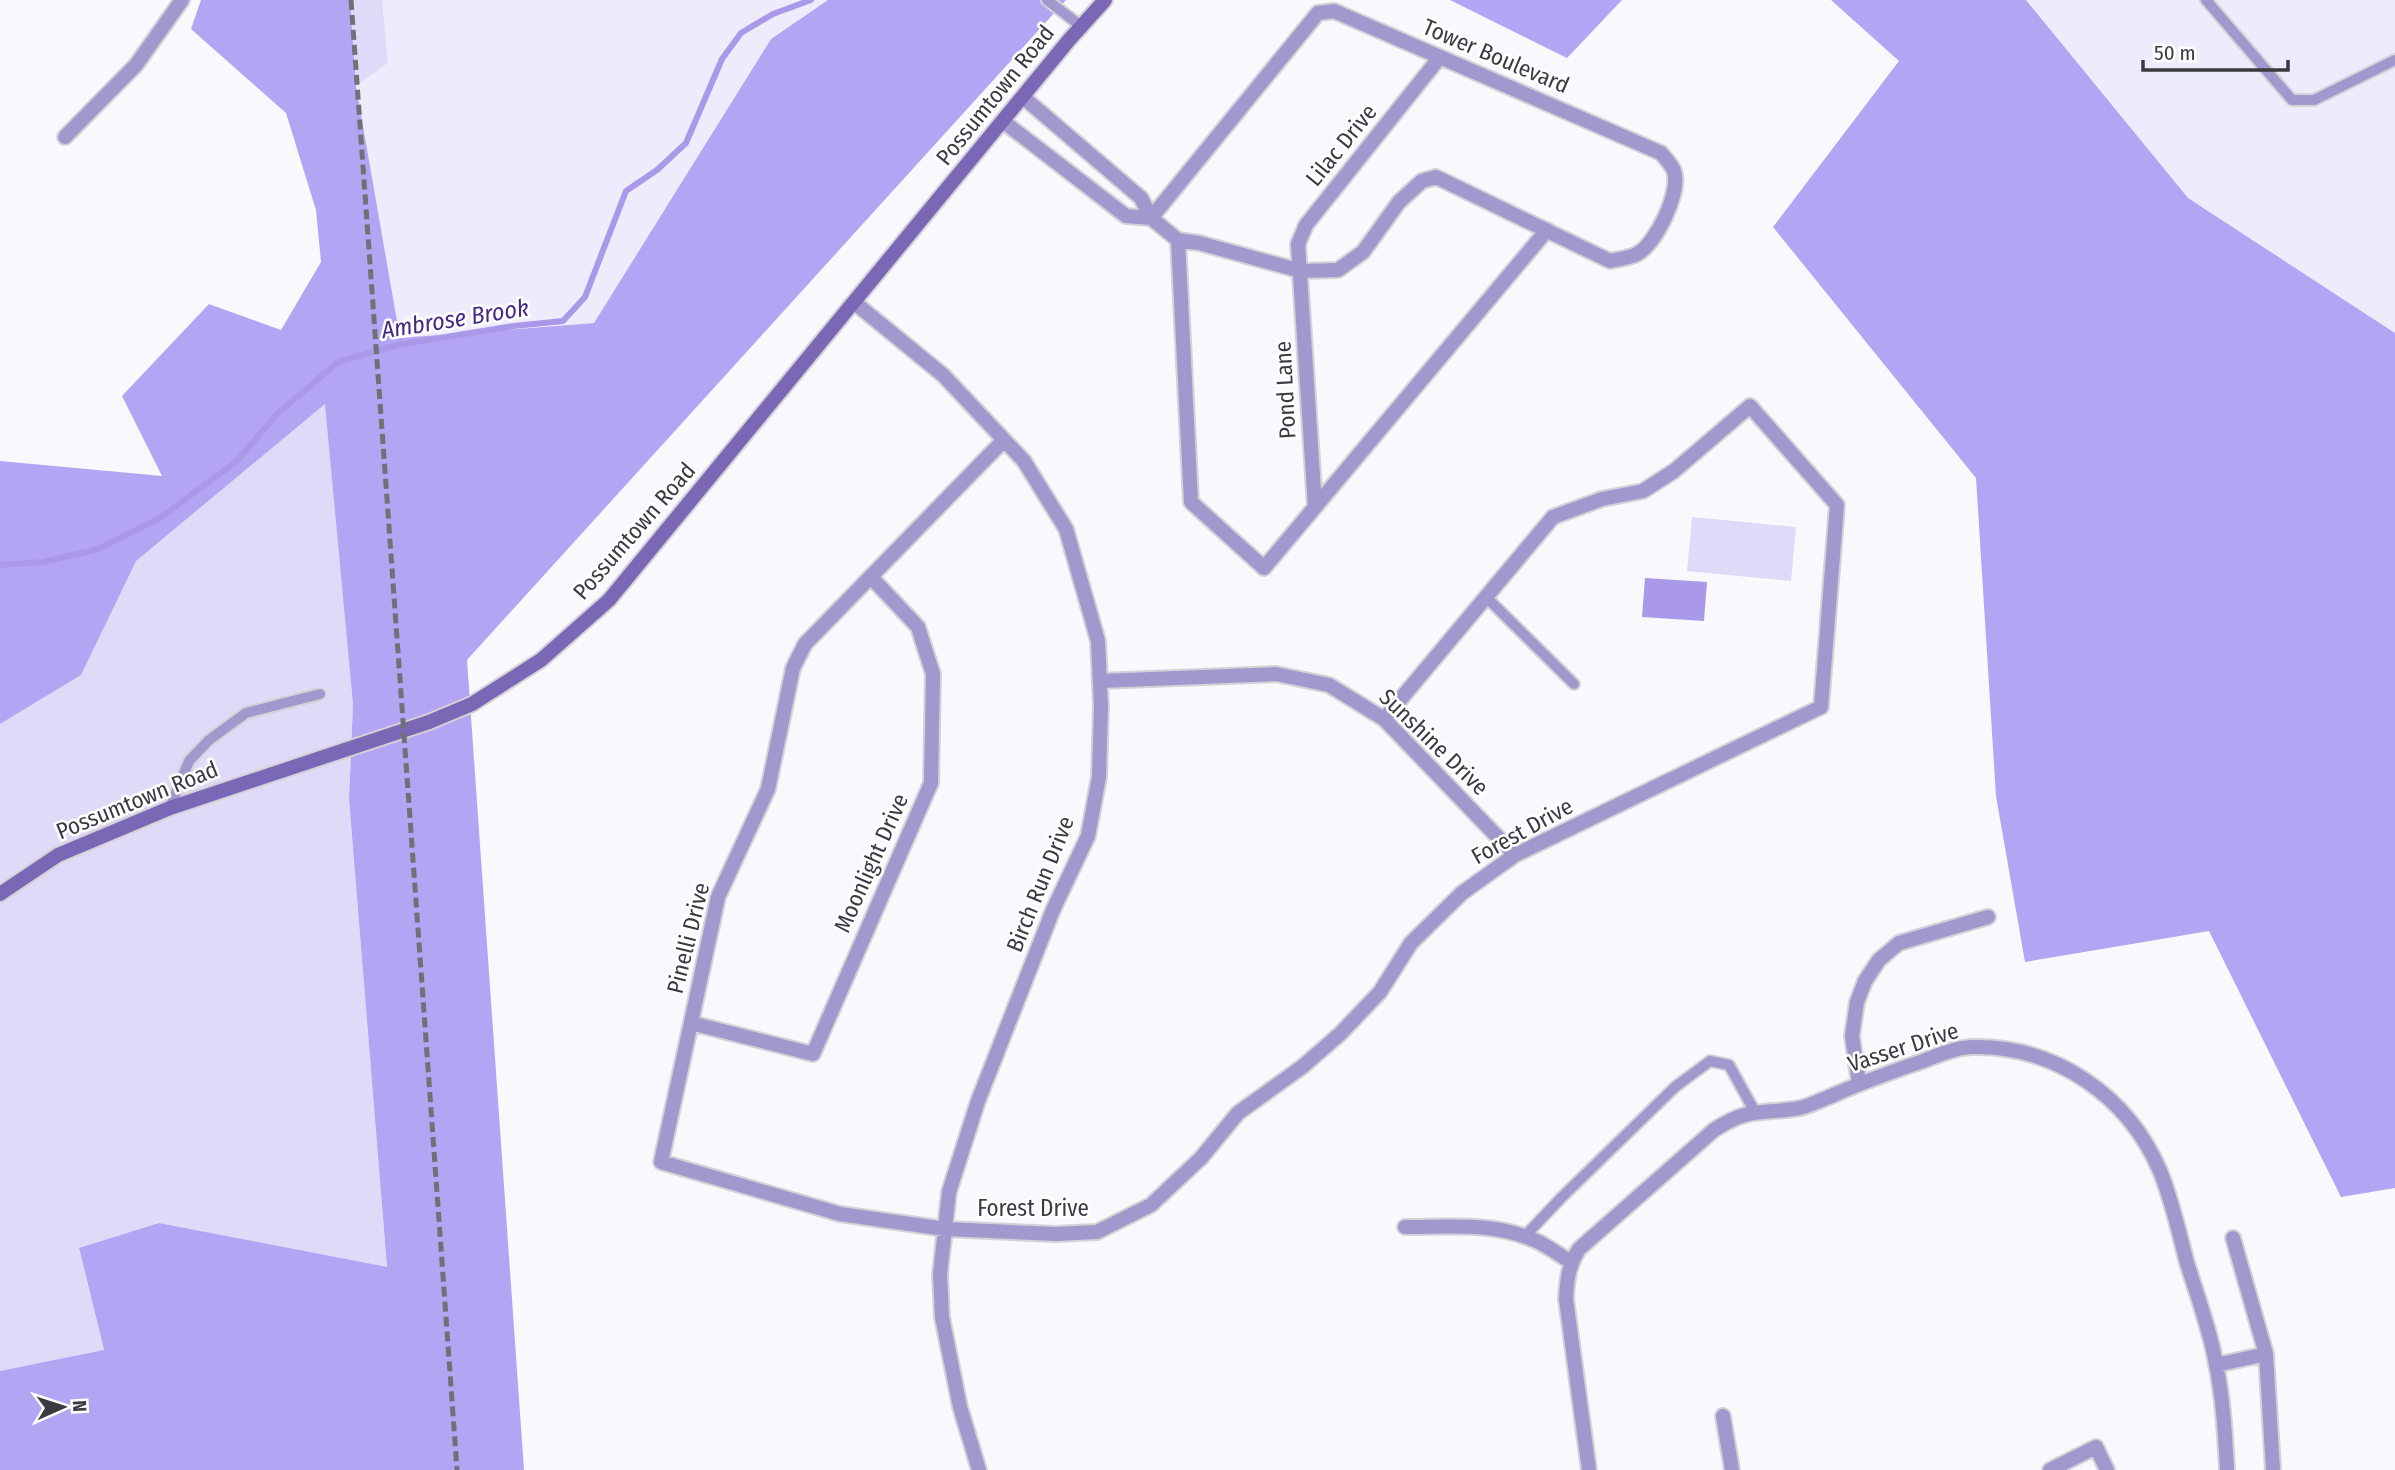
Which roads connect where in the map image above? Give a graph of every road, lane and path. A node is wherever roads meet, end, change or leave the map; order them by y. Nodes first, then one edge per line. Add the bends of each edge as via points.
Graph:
1 (182, 0) edge
2 (1047, 0) edge
3 (1105, 0) edge
4 (2206, 0) edge
5 (1081, 26) junction
6 (1440, 57) junction
7 (2395, 60) edge
8 (1023, 97) junction
9 (1004, 122) junction
10 (65, 137) dead end
11 (1151, 218) junction
12 (1547, 230) junction
13 (1178, 240) junction
14 (1301, 271) junction
15 (855, 303) junction
16 (1004, 440) junction
17 (1315, 507) junction
18 (871, 577) junction
19 (1486, 597) junction
20 (1100, 681) junction
21 (1574, 684) dead end
22 (320, 694) dead end
23 (1384, 719) junction
24 (170, 808) junction
25 (1515, 855) junction
26 (0, 894) edge
27 (1988, 917) dead end
28 (691, 1023) junction
29 (1859, 1083) junction
30 (1755, 1112) junction
31 (1405, 1227) dead end
32 (945, 1229) junction
33 (1525, 1236) junction
34 (2233, 1238) dead end
35 (1571, 1262) junction
36 (2266, 1354) junction
37 (2216, 1365) junction
38 (1723, 1416) dead end
39 (979, 1470) edge
40 (1589, 1470) edge
41 (1732, 1470) edge
42 (2050, 1470) edge
43 (2107, 1470) edge
44 (2227, 1470) edge
45 (2273, 1470) edge

1 - 10 street via 136,65
2 - 5 lane
3 - 5 main road, Possumtown Road
4 - 7 lane via 2292,100 2314,100
5 - 8 main road, Possumtown Road
6 - 11 street, Tower Boulevard via 1334,11 1318,13
6 - 12 street, Tower Boulevard via 1661,153 1675,172 1665,221 1637,254 1610,261
6 - 14 street, Lilac Drive via 1306,225 1298,244
8 - 9 main road, Possumtown Road
8 - 11 street, Tower Boulevard via 1142,198
9 - 11 street, Tower Boulevard via 1126,216
9 - 15 main road, Possumtown Road
11 - 13 street, Tower Boulevard
12 - 14 street, Tower Boulevard via 1436,177 1422,181 1399,202 1363,252 1338,270
12 - 17 street
13 - 14 street, Tower Boulevard
13 - 17 street via 1191,502 1264,568
14 - 17 street, Pond Lane
15 - 16 street, Birch Run Drive via 943,375
15 - 24 main road, Possumtown Road via 609,600 541,660 472,704 429,722
16 - 18 street, Pinelli Drive
16 - 20 street, Birch Run Drive via 1024,461 1066,529 1098,641
18 - 28 street, Pinelli Drive via 805,644 793,668 768,789 718,897
18 - 28 street, Moonlight Drive via 918,627 933,674 931,783 813,1054
19 - 21 lane
19 - 23 street
19 - 25 street, Forest Drive via 1553,517 1602,499 1643,491 1674,471 1749,406 1837,505 1821,707
20 - 23 street, Sunshine Drive via 1276,674 1329,685
20 - 32 street, Birch Run Drive via 1099,777 1088,836 1053,910 978,1101 949,1192
22 - 24 lane via 246,713 209,740 189,761
23 - 25 street, Sunshine Drive
24 - 26 main road, Possumtown Road via 58,855
25 - 32 street, Forest Drive via 1462,893 1412,943 1380,992 1340,1034 1238,1113 1201,1158 1151,1205 1097,1232
27 - 29 street via 1899,943 1879,960 1857,1002 1852,1036
28 - 32 street, Pinelli Drive via 661,1162 840,1214
29 - 30 street, Vasser Drive via 1796,1109
29 - 37 street, Vasser Drive via 1971,1047 2035,1055 2098,1087 2144,1139 2161,1174
30 - 33 lane via 1729,1065 1710,1061 1675,1087
30 - 35 street, Vasser Drive via 1714,1130 1579,1249
31 - 33 street via 1486,1227
32 - 39 street, Birch Run Drive via 942,1317 960,1407
33 - 35 street
34 - 36 street
35 - 40 street via 1566,1299
36 - 37 street
36 - 45 street
37 - 44 street, Vasser Drive
38 - 41 street
42 - 43 street via 2095,1447

